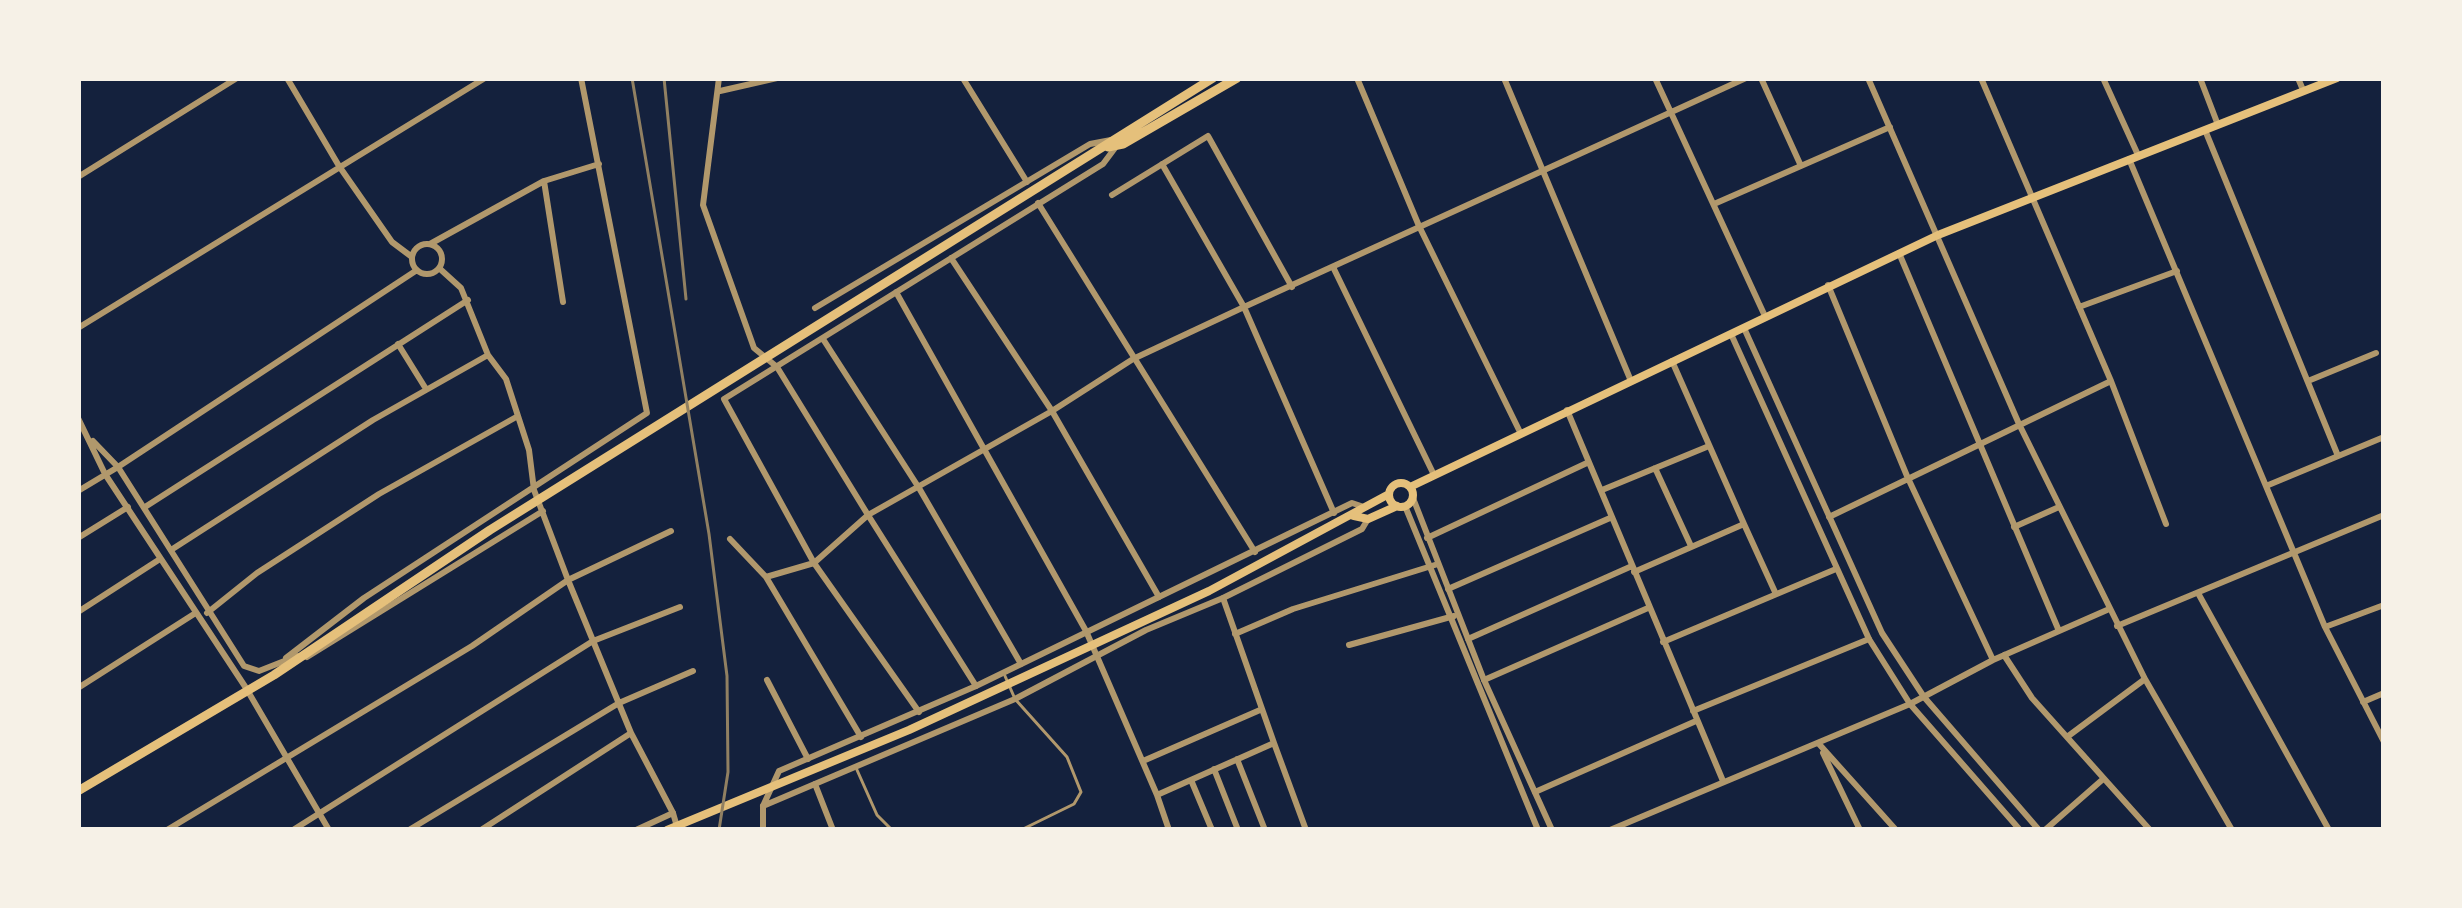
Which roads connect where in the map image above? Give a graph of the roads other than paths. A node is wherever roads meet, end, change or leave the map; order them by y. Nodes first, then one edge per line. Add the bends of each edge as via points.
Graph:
1 (238, 78) edge
2 (286, 78) edge
3 (485, 78) edge
4 (581, 78) edge
5 (719, 78) edge
6 (777, 78) edge
7 (1213, 78) edge
8 (1238, 78) edge
9 (1357, 78) edge
10 (1504, 78) edge
11 (1655, 78) edge
12 (1746, 78) edge
13 (1761, 78) edge
14 (1868, 78) edge
15 (1981, 78) edge
16 (2103, 78) edge
17 (2200, 78) edge
18 (2298, 78) edge
19 (2337, 78) edge
20 (964, 80) edge
21 (2303, 90) junction
22 (720, 91) junction
23 (1670, 112) junction
24 (2218, 125) junction
25 (1890, 127) junction
26 (2205, 130) junction
27 (1110, 146) junction
28 (2133, 157) junction
29 (599, 164) junction
30 (1162, 164) junction
31 (339, 166) junction
32 (1801, 166) junction
33 (1544, 172) junction
34 (78, 177) edge
35 (544, 181) junction
36 (1028, 182) junction
37 (1112, 195) dead end
38 (2030, 196) junction
39 (1038, 203) junction
40 (1714, 204) junction
41 (1419, 226) junction
42 (1938, 235) junction
43 (430, 244) junction
44 (1899, 253) junction
45 (412, 257) junction
46 (951, 258) junction
47 (439, 268) junction
48 (1334, 268) junction
49 (417, 270) junction
50 (2177, 271) junction
51 (1828, 285) junction
52 (1292, 286) junction
53 (896, 292) junction
54 (468, 300) junction
55 (562, 302) dead end
56 (1244, 307) junction
57 (2079, 307) junction
58 (815, 308) dead end
59 (1764, 314) junction
60 (1742, 325) junction
61 (78, 328) edge
62 (1730, 331) junction
63 (823, 339) junction
64 (398, 344) junction
65 (2376, 353) dead end
66 (488, 355) junction
67 (1132, 359) junction
68 (1672, 361) junction
69 (776, 367) junction
70 (1631, 381) junction
71 (2111, 381) junction
72 (2308, 381) junction
73 (427, 389) junction
74 (1567, 410) junction
75 (1052, 411) junction
76 (519, 416) junction
77 (78, 418) edge
78 (2019, 424) junction
79 (1520, 432) junction
80 (2384, 437) edge
81 (90, 439) junction
82 (1976, 445) junction
83 (1709, 446) junction
84 (985, 449) junction
85 (2338, 456) junction
86 (1589, 462) junction
87 (118, 467) junction
88 (1655, 468) junction
89 (106, 474) junction
90 (1434, 475) junction
91 (1907, 476) junction
92 (2266, 486) junction
93 (1410, 487) junction
94 (919, 488) junction
95 (534, 490) junction
96 (1602, 490) junction
97 (78, 491) edge
98 (1389, 494) junction
99 (1405, 503) junction
100 (1361, 506) junction
101 (128, 507) junction
102 (145, 507) junction
103 (2059, 507) junction
104 (544, 511) junction
105 (1334, 513) junction
106 (868, 515) junction
107 (2384, 515) edge
108 (1354, 516) junction
109 (1829, 517) junction
110 (1611, 518) junction
111 (1368, 519) junction
112 (1744, 524) junction
113 (2166, 524) dead end
114 (2014, 527) junction
115 (671, 531) dead end
116 (78, 538) edge
117 (1427, 538) junction
118 (730, 539) dead end
119 (1690, 546) junction
120 (171, 550) junction
121 (1255, 552) junction
122 (2294, 553) junction
123 (160, 559) junction
124 (814, 563) junction
125 (1438, 564) junction
126 (1428, 567) junction
127 (1633, 569) junction
128 (1836, 569) junction
129 (766, 577) junction
130 (568, 580) junction
131 (1448, 589) junction
132 (2198, 592) junction
133 (1775, 594) junction
134 (1160, 597) junction
135 (1223, 598) junction
136 (2384, 605) edge
137 (680, 607) dead end
138 (1648, 608) junction
139 (2108, 610) junction
140 (78, 611) edge
141 (207, 613) junction
142 (194, 614) junction
143 (1458, 615) junction
144 (1446, 618) junction
145 (2116, 626) junction
146 (2325, 627) junction
147 (1086, 631) junction
148 (2059, 632) junction
149 (1235, 634) junction
150 (1468, 639) junction
151 (1869, 639) junction
152 (593, 641) junction
153 (1662, 643) junction
154 (1349, 645) dead end
155 (2004, 655) junction
156 (1097, 656) junction
157 (291, 659) junction
158 (1994, 660) junction
159 (1021, 664) junction
160 (693, 671) dead end
161 (1004, 672) junction
162 (2145, 679) junction
163 (767, 680) dead end
164 (1484, 680) junction
165 (976, 686) junction
166 (78, 688) edge
167 (246, 688) junction
168 (2384, 693) edge
169 (1924, 697) junction
170 (1015, 699) junction
171 (2363, 702) junction
172 (619, 703) junction
173 (1910, 704) junction
174 (1260, 710) junction
175 (1693, 711) junction
176 (919, 712) junction
177 (1696, 721) junction
178 (631, 733) junction
179 (861, 737) junction
180 (2067, 737) junction
181 (1274, 742) junction
182 (2384, 742) edge
183 (1819, 744) junction
184 (287, 758) junction
185 (808, 759) junction
186 (1237, 759) junction
187 (1143, 761) junction
188 (856, 768) junction
189 (1214, 769) junction
190 (1191, 780) junction
191 (2102, 780) junction
192 (1723, 781) junction
193 (814, 784) junction
194 (78, 791) edge
195 (1534, 793) junction
196 (1157, 795) junction
197 (763, 806) junction
198 (320, 813) junction
199 (673, 813) junction
200 (166, 830) edge
201 (293, 830) edge
202 (329, 830) edge
203 (409, 830) edge
204 (481, 830) edge
205 (636, 830) edge
206 (667, 830) edge
207 (678, 830) edge
208 (764, 830) edge
209 (833, 830) edge
210 (892, 830) edge
211 (1021, 830) edge
212 (1169, 830) edge
213 (1212, 830) edge
214 (1238, 830) edge
215 (1265, 830) edge
216 (1306, 830) edge
217 (1538, 830) edge
218 (1552, 830) edge
219 (1610, 830) edge
220 (1860, 830) edge
221 (1896, 830) edge
222 (2020, 830) edge
223 (2042, 830) edge
224 (2150, 830) edge
225 (2232, 830) edge
226 (2329, 830) edge

1 - 34 street
2 - 31 street
3 - 31 street
4 - 29 street
5 - 22 street
6 - 22 street
7 - 27 highway
8 - 27 highway
9 - 41 street
10 - 33 street
11 - 23 street
12 - 23 street
13 - 32 street
14 - 25 street
15 - 38 street
16 - 28 street
17 - 24 street
18 - 21 street
19 - 21 main road
20 - 36 street
21 - 24 main road
22 - 69 street via 703,206 754,347
23 - 33 street
23 - 40 street
24 - 26 main road
25 - 32 street
25 - 42 street
26 - 28 main road
26 - 72 street
27 - 36 street via 1090,143
27 - 39 street via 1103,164
27 - 157 highway
28 - 38 main road
28 - 50 street
29 - 35 street
29 - 95 street via 647,413
30 - 37 street
30 - 52 street via 1208,136
30 - 56 street
31 - 45 street via 392,242
31 - 61 street
32 - 40 street
33 - 41 street
33 - 70 street
35 - 43 street
35 - 55 street
36 - 58 street
38 - 42 main road
38 - 57 street
39 - 46 street
39 - 67 street
40 - 59 street
41 - 48 street
41 - 79 street
42 - 44 main road
42 - 78 street
43 - 45 street
43 - 47 street via 441,254
44 - 51 main road
44 - 82 street
45 - 49 street
46 - 53 street
46 - 75 street
47 - 49 street
47 - 54 street
48 - 52 street
48 - 90 street
49 - 87 street
50 - 57 street
50 - 92 street
51 - 59 main road
51 - 91 street
52 - 56 street
53 - 63 street
53 - 84 street
54 - 64 street
54 - 66 street
56 - 67 street
56 - 105 street
57 - 71 street
59 - 60 main road
60 - 62 main road
60 - 109 street
62 - 68 main road
62 - 128 street
63 - 69 street
63 - 94 street
64 - 73 street
64 - 102 street
65 - 72 street
66 - 73 street
66 - 76 street
67 - 75 street
67 - 121 street
68 - 70 main road
68 - 83 street
69 - 106 street
69 - 124 street via 724,399
70 - 74 main road
71 - 78 street
71 - 113 street
72 - 85 street
73 - 120 street
74 - 79 main road
74 - 86 street
75 - 84 street
75 - 134 street
76 - 95 street
76 - 141 street via 379,494
77 - 81 street
78 - 82 street
78 - 103 street
79 - 90 main road
80 - 85 street
81 - 87 street
81 - 89 street
82 - 91 street
82 - 114 street
83 - 88 street
83 - 112 street
84 - 94 street
84 - 147 street
85 - 92 street
86 - 96 street
86 - 117 street
87 - 89 street
87 - 102 street
88 - 96 street
88 - 119 street
89 - 97 street
89 - 101 street
90 - 93 main road
91 - 109 street
91 - 158 street
92 - 122 street
93 - 98 main road via 1399,483
93 - 99 main road
94 - 106 street
94 - 159 street
95 - 104 street
95 - 157 street via 364,598
96 - 110 street
98 - 99 main road
98 - 100 main road
99 - 111 main road
99 - 117 street
99 - 126 street
100 - 105 street
100 - 108 main road
101 - 116 street
101 - 123 street
102 - 120 street
103 - 114 street
103 - 139 street
104 - 130 street
104 - 157 street
105 - 121 street
106 - 124 street
106 - 165 street
107 - 122 street
108 - 111 main road
108 - 206 main road via 909,730
109 - 169 street via 1882,633
110 - 127 street
110 - 131 street
111 - 135 street
112 - 119 street
112 - 133 street
114 - 148 street
115 - 130 street
117 - 125 street
118 - 129 street
119 - 127 street
120 - 141 street
121 - 134 street
122 - 132 street
122 - 146 street
123 - 140 street
123 - 142 street
124 - 129 street
124 - 176 street
125 - 126 street
125 - 131 street
126 - 144 street
126 - 149 street
127 - 138 street
127 - 150 street
128 - 133 street
128 - 151 street
129 - 179 street
130 - 152 street
130 - 184 street
131 - 143 street
132 - 145 street
132 - 226 street
133 - 153 street
134 - 147 street
135 - 149 street
135 - 156 street
136 - 146 street
137 - 152 street
138 - 153 street
138 - 164 street
139 - 145 street
139 - 148 street
141 - 157 street via 250,670
142 - 166 street
142 - 167 street
143 - 144 street
143 - 150 street
144 - 154 street
144 - 217 street
145 - 162 street
146 - 171 street
147 - 156 street
147 - 159 street
148 - 155 street
149 - 174 street
150 - 164 street
151 - 173 street
151 - 175 street
152 - 172 street
152 - 198 street
153 - 175 street
155 - 158 street
155 - 180 street
156 - 170 street
156 - 187 street
157 - 167 highway
158 - 169 street
159 - 161 street
160 - 172 street
161 - 165 street
161 - 170 lane
162 - 180 street
162 - 225 street
163 - 185 street
164 - 195 street
165 - 176 street
167 - 184 street
167 - 194 highway
168 - 171 street
169 - 173 street
169 - 223 street
170 - 188 street
170 - 211 lane via 1067,757 1081,792 1074,804
171 - 182 street
172 - 178 street
172 - 203 street
173 - 183 street
173 - 222 street
174 - 181 street
174 - 187 street
175 - 177 street
176 - 179 street
177 - 192 street
177 - 195 street
178 - 199 street
178 - 204 street
179 - 185 street
180 - 191 street
181 - 186 street
181 - 216 street
183 - 192 street
183 - 220 street
183 - 221 street
184 - 198 street
184 - 200 street
185 - 197 street via 775,773
186 - 189 street
186 - 215 street
187 - 196 street
188 - 193 street
188 - 210 lane
189 - 190 street
189 - 214 street
190 - 196 street
190 - 213 street
191 - 223 street
191 - 224 street
192 - 219 street
193 - 197 street
193 - 209 street
195 - 218 street
196 - 212 street
197 - 208 street
198 - 201 street
198 - 202 street
199 - 205 street
199 - 207 street

